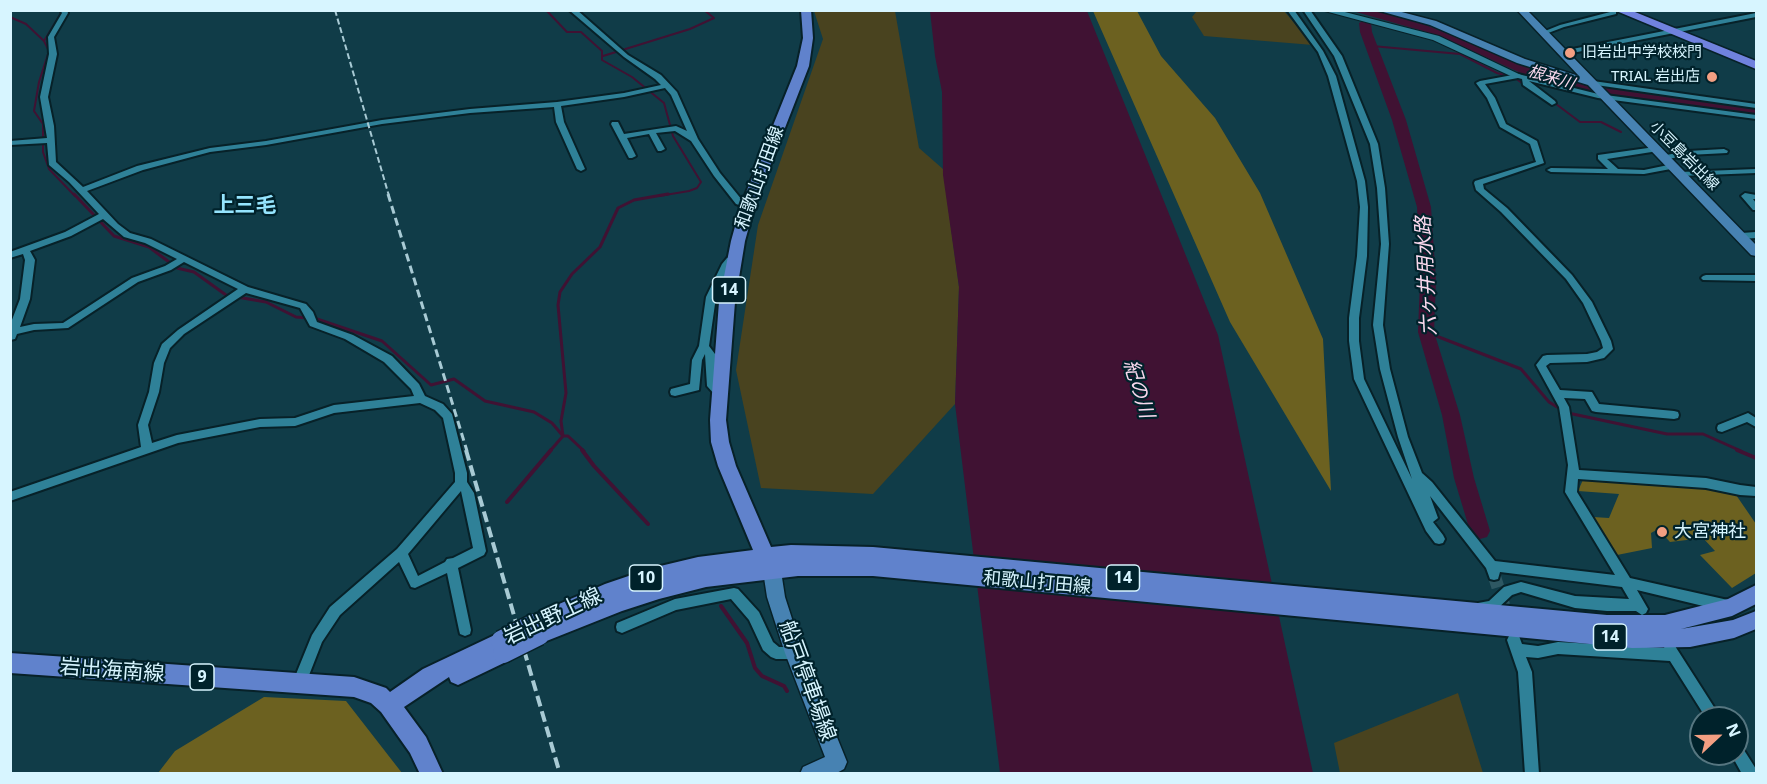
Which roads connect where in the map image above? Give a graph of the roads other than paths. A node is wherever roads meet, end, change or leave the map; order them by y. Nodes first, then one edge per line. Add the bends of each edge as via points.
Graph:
1 (63, 10) edge
2 (572, 10) edge
3 (806, 10) edge
4 (1290, 10) edge
5 (1306, 10) edge
6 (1325, 10) edge
7 (1380, 10) edge
8 (1521, 10) edge
9 (1587, 10) edge
10 (1629, 10) edge
11 (1617, 12) edge
12 (1756, 15) edge
13 (1600, 17) junction
14 (1676, 31) junction
15 (1543, 33) junction
16 (1562, 53) junction
17 (1756, 60) edge
18 (1756, 65) edge
19 (1521, 77) junction
20 (662, 86) junction
21 (1597, 90) junction
22 (1552, 103) dead end
23 (557, 104) junction
24 (1756, 106) edge
25 (1756, 117) edge
26 (615, 124) dead end
27 (651, 130) junction
28 (622, 137) junction
29 (694, 139) junction
30 (51, 140) junction
31 (10, 143) edge
32 (661, 149) dead end
33 (1724, 151) dead end
34 (632, 156) dead end
35 (1668, 162) junction
36 (581, 169) dead end
37 (1551, 170) dead end
38 (1615, 171) junction
39 (1756, 171) edge
40 (81, 190) junction
41 (1756, 197) edge
42 (748, 205) junction
43 (1756, 208) edge
44 (105, 214) junction
45 (1756, 235) edge
46 (1741, 236) junction
47 (25, 249) junction
48 (1756, 252) edge
49 (10, 255) edge
50 (183, 259) junction
51 (735, 259) junction
52 (1706, 278) dead end
53 (1756, 278) edge
54 (245, 289) junction
55 (12, 334) edge
56 (704, 346) junction
57 (675, 392) dead end
58 (720, 393) junction
59 (1558, 394) junction
60 (421, 399) junction
61 (1674, 415) dead end
62 (1756, 423) edge
63 (1722, 428) dead end
64 (147, 448) junction
65 (1417, 474) junction
66 (1573, 474) junction
67 (461, 483) junction
68 (1756, 490) edge
69 (10, 496) edge
70 (401, 553) junction
71 (451, 563) junction
72 (769, 563) junction
73 (1625, 582) junction
74 (1756, 594) edge
75 (1732, 607) junction
76 (1458, 616) junction
77 (1756, 619) edge
78 (622, 627) dead end
79 (465, 630) dead end
80 (794, 652) junction
81 (10, 663) edge
82 (299, 684) junction
83 (389, 705) junction
84 (1706, 706) edge
85 (841, 768) edge
86 (432, 774) edge
87 (810, 774) edge
88 (1532, 774) edge

1 - 30 street via 65,13 51,37 53,54 44,97
2 - 20 street via 658,77
3 - 42 main road, 和歌山打田線 / 14 via 808,38 803,66
4 - 65 street via 1321,52 1332,76 1361,181 1362,256 1354,330 1359,380 1430,528 1439,539
5 - 65 street via 1338,56 1374,144 1386,244 1378,325 1385,369
6 - 19 street via 1436,38
7 - 21 main road, 小豆島岩出線 via 1433,23
8 - 15 main road, 小豆島岩出線
9 - 13 street
10 - 14 highway
11 - 13 street
11 - 14 highway
12 - 14 street
13 - 15 street
14 - 16 street
14 - 17 highway
14 - 18 highway
15 - 16 main road, 小豆島岩出線
16 - 21 main road, 小豆島岩出線
19 - 21 street
19 - 22 street
19 - 59 street via 1480,83 1503,124 1534,143 1540,163 1478,183 1480,190 1569,277 1606,341 1608,349 1600,355 1547,359 1541,365
20 - 23 street
20 - 29 street via 674,94
21 - 24 street
21 - 25 street
21 - 35 main road, 小豆島岩出線
23 - 36 street via 560,122
23 - 40 street via 401,119 210,150 132,170
26 - 28 street
27 - 28 street
27 - 29 street via 676,128
27 - 32 street
28 - 34 street
29 - 42 street via 730,191 739,202
30 - 31 street
30 - 40 street via 52,163
33 - 35 street via 1688,153
35 - 38 street via 1644,172
35 - 38 street via 1601,157
35 - 39 street
35 - 46 main road, 小豆島岩出線
37 - 38 street
40 - 44 street
41 - 43 street via 1745,196
42 - 51 main road, 和歌山打田線 / 14
44 - 47 street via 68,234
44 - 50 street via 127,235
45 - 46 street
46 - 48 main road, 小豆島岩出線
47 - 49 street
47 - 55 street via 30,261 28,281
50 - 54 street
50 - 55 street via 126,285 65,326 34,327
51 - 56 street via 725,266 711,297
51 - 58 main road, 和歌山打田線 / 14 via 727,302
52 - 53 street
54 - 60 street via 303,306 313,324 376,351 408,380
54 - 64 street via 166,345 143,425
56 - 57 street via 695,387
56 - 58 street via 710,354 712,386
58 - 72 main road, 和歌山打田線 / 14 via 720,442
59 - 61 street via 1588,396 1596,408
59 - 66 street via 1571,440
60 - 64 street via 334,409 294,422 260,423
60 - 67 street via 439,406 448,417
62 - 63 street via 1748,417
64 - 69 street
65 - 73 street via 1493,571
66 - 68 street
66 - 73 street via 1571,492
67 - 70 street
67 - 71 street via 468,493 480,551
70 - 71 street via 415,583
70 - 82 street via 335,611 325,624
71 - 79 street
72 - 76 main road, 和歌山打田線 / 14 via 794,560
72 - 80 main road, 船戸停車場線
72 - 83 main road, 岩出野上線 / 10, bridge via 659,590 537,629 437,686
73 - 75 street
73 - 76 street via 1641,607 1575,602 1521,587 1508,591 1492,606
74 - 75 main road
75 - 76 main road, 14 via 1665,624
75 - 77 main road, 14
76 - 77 main road, 14 via 1632,639 1690,639 1734,629
78 - 80 street via 675,604 734,593 754,616 768,646 776,653
80 - 85 main road, 船戸停車場線
81 - 82 main road, 岩出海南線 / 9
82 - 83 main road, 岩出海南線 / 9 via 354,687 378,695
83 - 86 main road via 418,745
84 - 88 street via 1672,652 1558,648 1538,652 1516,645 1525,672
85 - 87 main road, 船戸停車場線

